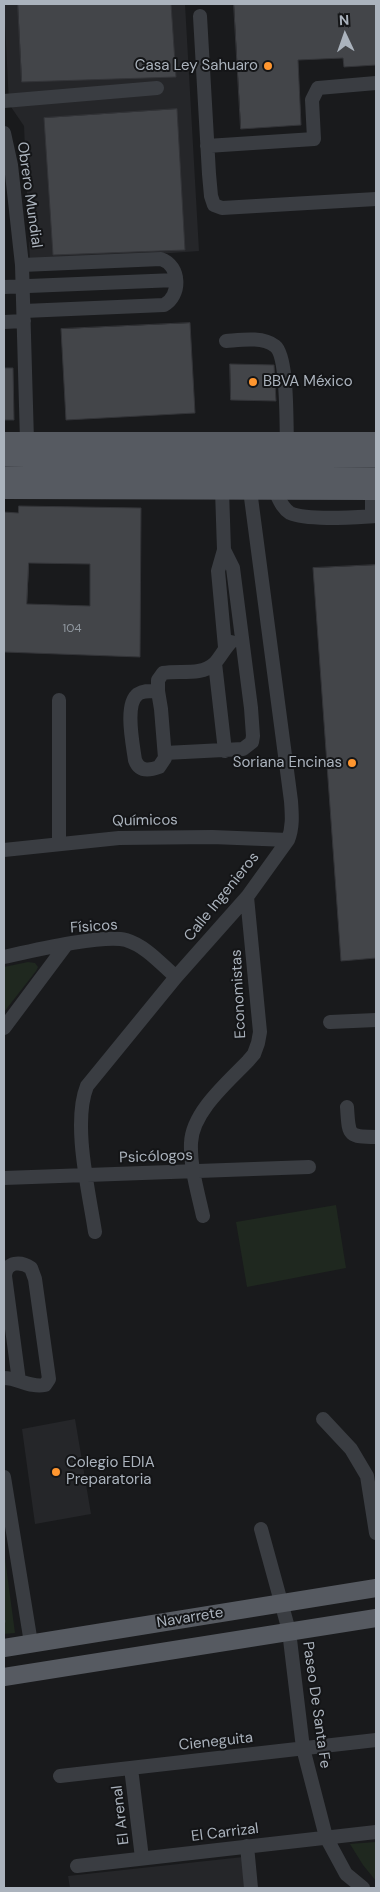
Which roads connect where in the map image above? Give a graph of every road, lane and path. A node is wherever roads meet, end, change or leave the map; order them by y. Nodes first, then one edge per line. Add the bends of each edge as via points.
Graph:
1 (200, 16) dead end
2 (376, 83) edge
3 (157, 88) dead end
4 (4, 101) edge
5 (4, 133) edge
6 (207, 146) junction
7 (376, 199) edge
8 (22, 265) junction
9 (176, 280) junction
10 (23, 286) junction
11 (4, 287) edge
12 (24, 316) junction
13 (4, 322) edge
14 (226, 341) dead end
15 (4, 440) edge
16 (287, 440) junction
17 (376, 440) edge
18 (27, 441) junction
19 (4, 457) edge
20 (376, 458) edge
21 (179, 467) junction
22 (4, 475) edge
23 (375, 486) edge
24 (4, 490) edge
25 (222, 490) junction
26 (250, 490) junction
27 (275, 490) junction
28 (374, 516) edge
29 (224, 550) junction
30 (242, 634) junction
31 (225, 648) junction
32 (215, 663) junction
33 (158, 690) junction
34 (59, 700) dead end
35 (225, 751) junction
36 (165, 753) junction
37 (288, 840) junction
38 (59, 843) junction
39 (4, 850) edge
40 (247, 896) junction
41 (66, 945) junction
42 (4, 957) edge
43 (176, 978) junction
44 (376, 1020) edge
45 (330, 1022) dead end
46 (4, 1028) edge
47 (346, 1107) dead end
48 (376, 1137) edge
49 (309, 1167) dead end
50 (195, 1171) junction
51 (86, 1175) junction
52 (4, 1178) edge
53 (203, 1216) dead end
54 (95, 1232) dead end
55 (4, 1378) edge
56 (19, 1381) junction
57 (323, 1419) dead end
58 (4, 1477) edge
59 (261, 1529) dead end
60 (376, 1532) edge
61 (376, 1588) edge
62 (282, 1603) junction
63 (376, 1618) edge
64 (4, 1620) edge
65 (4, 1624) edge
66 (289, 1631) junction
67 (31, 1643) junction
68 (4, 1648) edge
69 (4, 1677) edge
70 (376, 1740) edge
71 (303, 1748) junction
72 (131, 1768) junction
73 (60, 1776) dead end
74 (376, 1832) edge
75 (326, 1838) junction
76 (247, 1846) junction
77 (142, 1858) junction
78 (77, 1866) dead end
79 (346, 1874) junction
80 (251, 1888) edge
81 (348, 1888) edge
82 (364, 1888) edge

1 - 6 street
2 - 6 street via 318,88 312,100 314,140
3 - 4 street
5 - 8 street, Obrero Mundial via 11,165
6 - 7 street via 211,196 217,207
8 - 9 street via 161,259 171,266
8 - 10 street, Obrero Mundial
9 - 10 street
9 - 12 street via 174,297 164,305
10 - 11 street
10 - 12 street, Obrero Mundial
12 - 13 street
12 - 18 street, Obrero Mundial
14 - 16 street via 265,341 279,350 284,376
15 - 18 main road
16 - 17 main road
16 - 18 main road
19 - 21 main road
20 - 21 main road
21 - 22 main road
21 - 23 main road
23 - 27 main road
23 - 28 street
24 - 25 main road
25 - 26 main road
25 - 29 street
26 - 27 main road
26 - 37 street, Calle Ingenieros via 291,801 292,821
27 - 28 street via 286,509 295,514
29 - 30 street via 234,568
29 - 31 street via 218,571
30 - 31 street
30 - 35 street via 253,736 252,742 243,749
31 - 32 street
32 - 33 street via 203,670 163,673 158,680
32 - 35 street
33 - 36 street
33 - 36 street via 142,692 133,701 130,714 135,760 144,770 159,767 164,762
34 - 38 street
35 - 36 street
37 - 38 street, Químicos via 159,837
37 - 40 street, Calle Ingenieros
38 - 39 street, Químicos
40 - 43 street, Calle Ingenieros
40 - 50 street, Economistas via 259,1022 258,1043 254,1054 197,1120 191,1142
41 - 42 street, Físicos
41 - 43 street, Físicos via 93,940 126,940 154,957
41 - 46 street
43 - 51 street, Calle Ingenieros via 87,1086 81,1117
44 - 45 street
47 - 48 street via 350,1133 357,1137
49 - 50 street, Psicólogos
50 - 51 street, Psicólogos
50 - 53 street, Economistas
51 - 52 street, Psicólogos
51 - 54 street, Calle Ingenieros
55 - 56 street
56 - 56 street via 40,1386 49,1380 34,1273 27,1265 16,1263 7,1268 5,1276
57 - 60 street via 351,1449 367,1476
58 - 67 street
59 - 62 street, Paseo De Santa Fe
61 - 62 main road, Navarrete
62 - 66 street, Paseo De Santa Fe
62 - 67 main road, Navarrete
63 - 66 main road, Navarrete
64 - 65 path
66 - 69 main road, Navarrete
66 - 71 street, Paseo De Santa Fe
67 - 68 main road, Navarrete
70 - 71 street, Cieneguita
71 - 72 street, Cieneguita
71 - 75 street, Paseo De Santa Fe
72 - 73 street, Cieneguita
72 - 77 street, El Arenal
74 - 75 street, El Carrizal
75 - 76 street, El Carrizal
75 - 79 street, Paseo De Santa Fe
76 - 77 street, El Carrizal
76 - 80 street
77 - 78 street, El Carrizal
79 - 81 street
79 - 82 street, Paseo De Santa Fe

